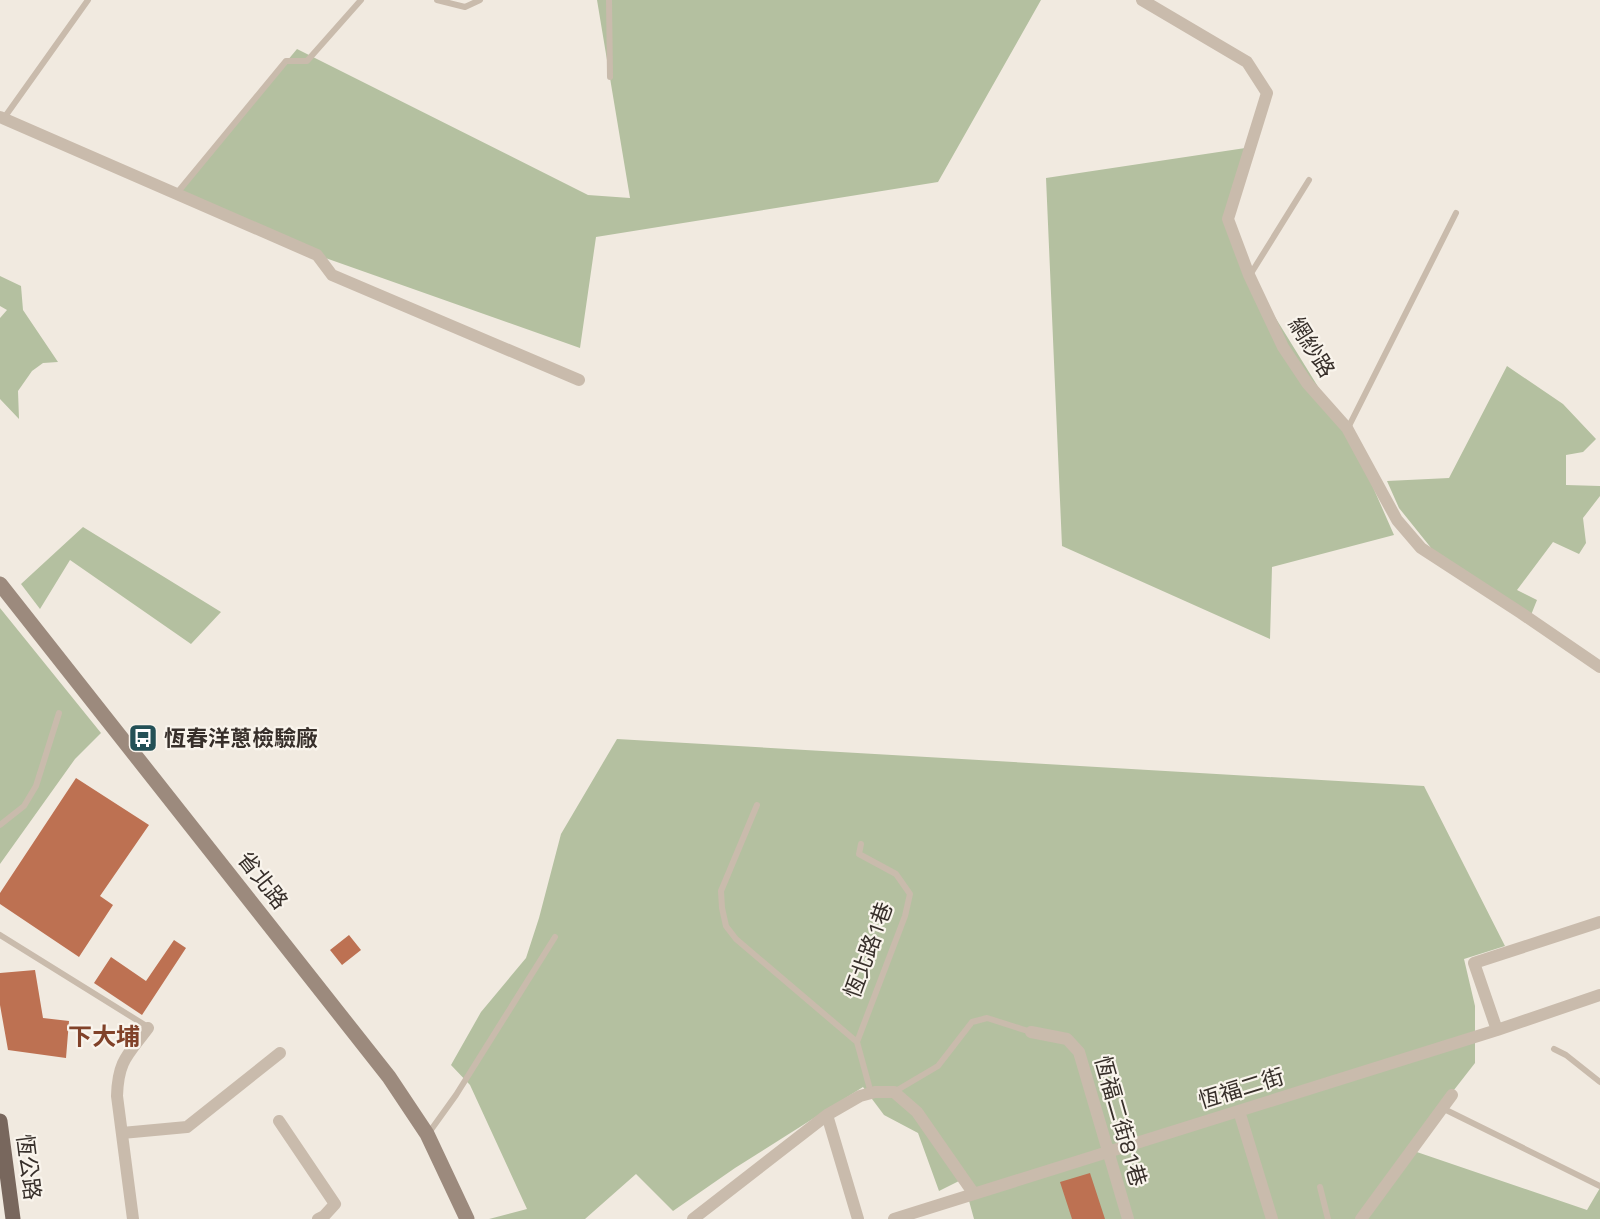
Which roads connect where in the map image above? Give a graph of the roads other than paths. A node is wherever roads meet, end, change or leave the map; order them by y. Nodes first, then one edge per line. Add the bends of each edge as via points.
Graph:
1 (88, 0) edge
2 (361, 0) edge
3 (437, 0) edge
4 (480, 0) edge
5 (609, 0) edge
6 (1142, 0) edge
7 (610, 77) dead end
8 (2, 118) edge
9 (1310, 180) dead end
10 (176, 194) junction
11 (1456, 213) dead end
12 (1249, 275) junction
13 (579, 380) dead end
14 (1347, 428) junction
15 (0, 584) edge
16 (1600, 667) edge
17 (59, 712) dead end
18 (757, 805) dead end
19 (0, 825) edge
20 (861, 844) dead end
21 (1600, 922) edge
22 (0, 935) edge
23 (555, 937) dead end
24 (1600, 995) edge
25 (148, 1028) joint
26 (1497, 1030) junction
27 (1031, 1032) joint
28 (857, 1042) junction
29 (1554, 1049) dead end
30 (280, 1053) dead end
31 (1600, 1082) edge
32 (894, 1092) junction
33 (871, 1093) junction
34 (1452, 1095) dead end
35 (1442, 1108) junction
36 (1239, 1111) junction
37 (827, 1115) junction
38 (0, 1121) edge
39 (279, 1121) dead end
40 (122, 1133) junction
41 (427, 1134) junction
42 (1108, 1150) junction
43 (1600, 1186) edge
44 (1320, 1187) dead end
45 (974, 1194) junction
46 (701, 1217) edge
47 (13, 1219) edge
48 (133, 1219) edge
49 (318, 1219) edge
50 (467, 1219) edge
51 (858, 1219) edge
52 (894, 1219) edge
53 (1128, 1219) edge
54 (1272, 1219) edge
55 (1328, 1219) edge
56 (1361, 1219) edge

1 - 8 lane
2 - 10 lane via 307,61 286,61
3 - 4 lane via 465,7
5 - 7 lane
6 - 12 street, 網紗路 via 1247,62 1267,93 1228,219
8 - 10 street
9 - 12 lane
10 - 13 street via 317,255 332,275
11 - 14 lane
12 - 14 street, 網紗路 via 1283,347 1306,384
14 - 16 street, 網紗路 via 1397,520 1421,548
15 - 41 main road, 省北路 via 389,1077
17 - 19 lane via 36,786 24,806
18 - 28 lane via 720,891 726,926 736,939
20 - 28 lane, 恆北路1巷 via 859,854 896,874 910,894
21 - 26 street via 1474,963
22 - 25 lane
23 - 41 lane via 456,1095
24 - 26 street, 恆福二街
25 - 40 street via 122,1062 118,1076
26 - 36 street, 恆福二街
27 - 32 lane via 987,1018 972,1022 938,1066
27 - 42 street, 恆福二街81巷 via 1067,1039 1079,1052
28 - 33 lane
29 - 31 lane
30 - 40 street via 187,1127
32 - 33 street
32 - 45 street via 917,1112
33 - 37 street
34 - 35 street
35 - 43 lane
35 - 56 street
36 - 42 street, 恆福二街
36 - 54 street
37 - 46 street
37 - 51 street
38 - 47 main road, 恆公路
39 - 49 street via 335,1204
40 - 48 street
41 - 50 main road, 省北路
42 - 45 street, 恆福二街
42 - 53 street, 恆福二街81巷
44 - 55 lane
45 - 52 street, 恆福二街

